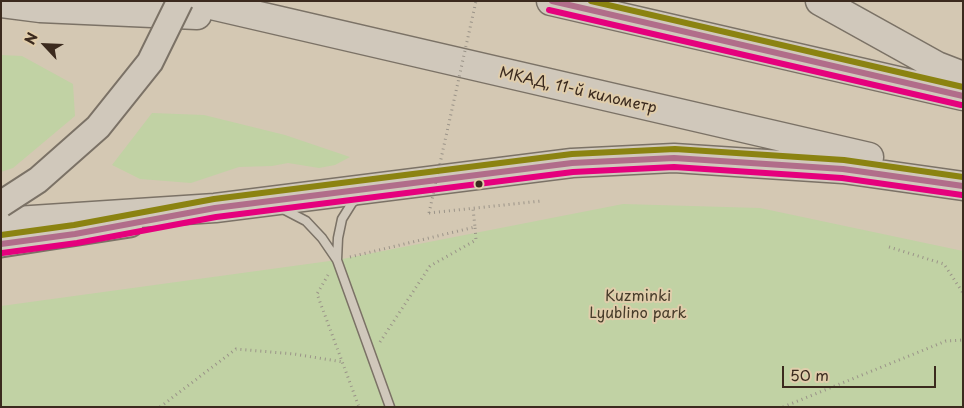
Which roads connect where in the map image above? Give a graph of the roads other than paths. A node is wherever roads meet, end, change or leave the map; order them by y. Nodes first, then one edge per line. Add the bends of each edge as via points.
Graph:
1 (180, 1) edge
2 (194, 1) edge
3 (551, 1) edge
4 (820, 1) edge
5 (1, 3) edge
6 (256, 16) junction
7 (963, 76) edge
8 (963, 96) edge
9 (963, 178) edge
10 (963, 186) edge
11 (371, 189) junction
12 (1, 204) edge
13 (262, 204) junction
14 (215, 208) junction
15 (1, 222) edge
16 (1, 244) edge
17 (337, 260) junction
18 (390, 407) edge

1 - 12 main road, bridge via 150,62 98,127 38,180
2 - 6 highway, МКАД, 11-й километр
3 - 8 highway
4 - 7 highway via 938,66
5 - 6 highway via 40,8
6 - 9 highway, МКАД, 11-й километр
10 - 11 highway via 843,169 674,158 572,163
11 - 13 highway
11 - 17 lane via 352,203 342,219
13 - 14 highway
13 - 17 lane via 291,212 306,221
14 - 15 highway
14 - 16 main road
17 - 18 lane

